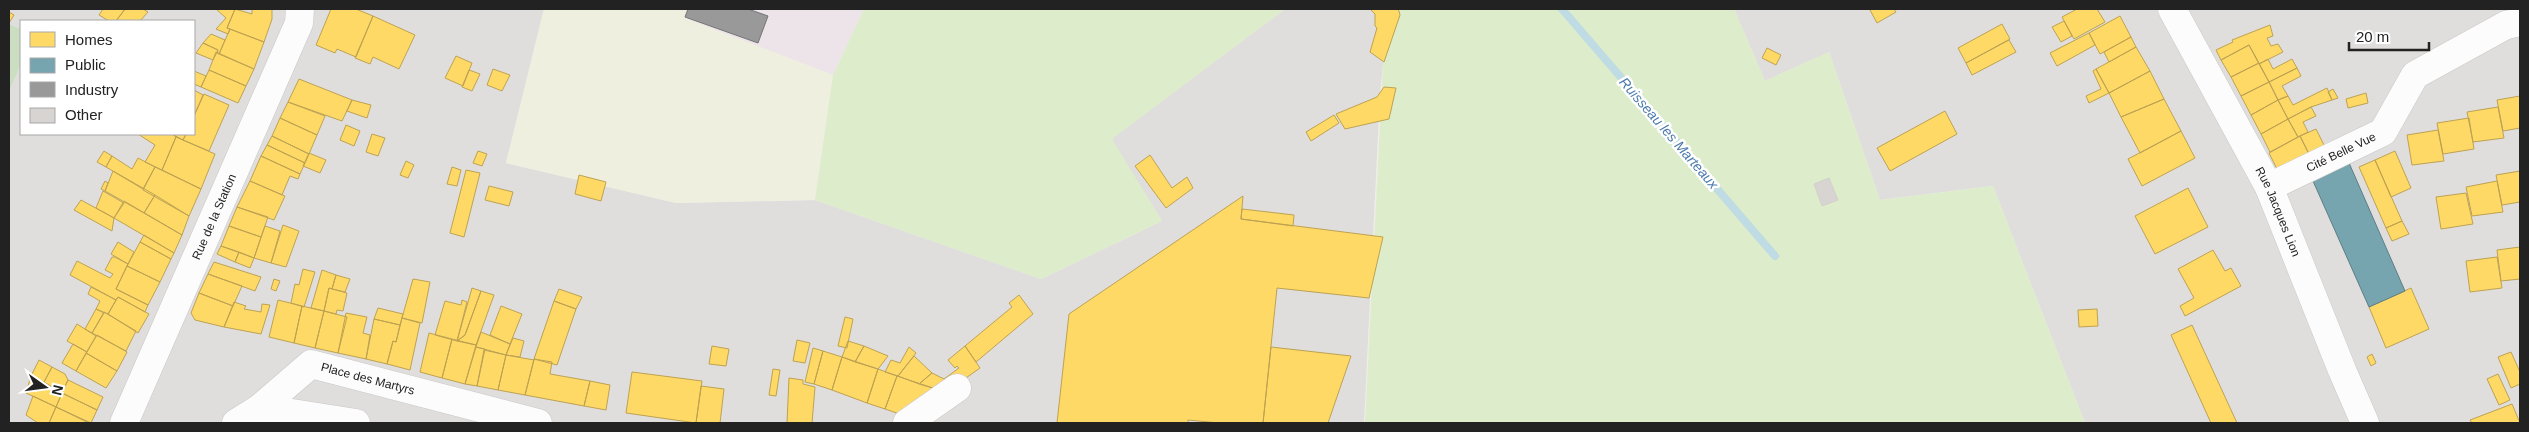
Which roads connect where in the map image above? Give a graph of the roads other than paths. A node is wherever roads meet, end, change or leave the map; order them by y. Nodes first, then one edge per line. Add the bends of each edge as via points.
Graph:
1 (300, 9) edge
2 (2172, 9) edge
3 (2520, 22) edge
4 (2269, 187) junction
5 (957, 388) dead end
6 (260, 408) junction
7 (457, 413) edge
8 (124, 423) edge
9 (236, 423) edge
10 (356, 423) edge
11 (538, 423) edge
12 (907, 423) edge
13 (2365, 423) edge

1 - 8 street, Rue de la Station via 299,23
2 - 4 street, Rue Jacques Lion
3 - 4 street, Cité Belle Vue via 2506,25 2415,76 2383,132
4 - 13 street, Rue Jacques Lion
5 - 12 street
6 - 7 street, Place des Martyrs via 311,364
6 - 9 street, Place des Martyrs
6 - 10 street
7 - 11 street, Place des Martyrs

